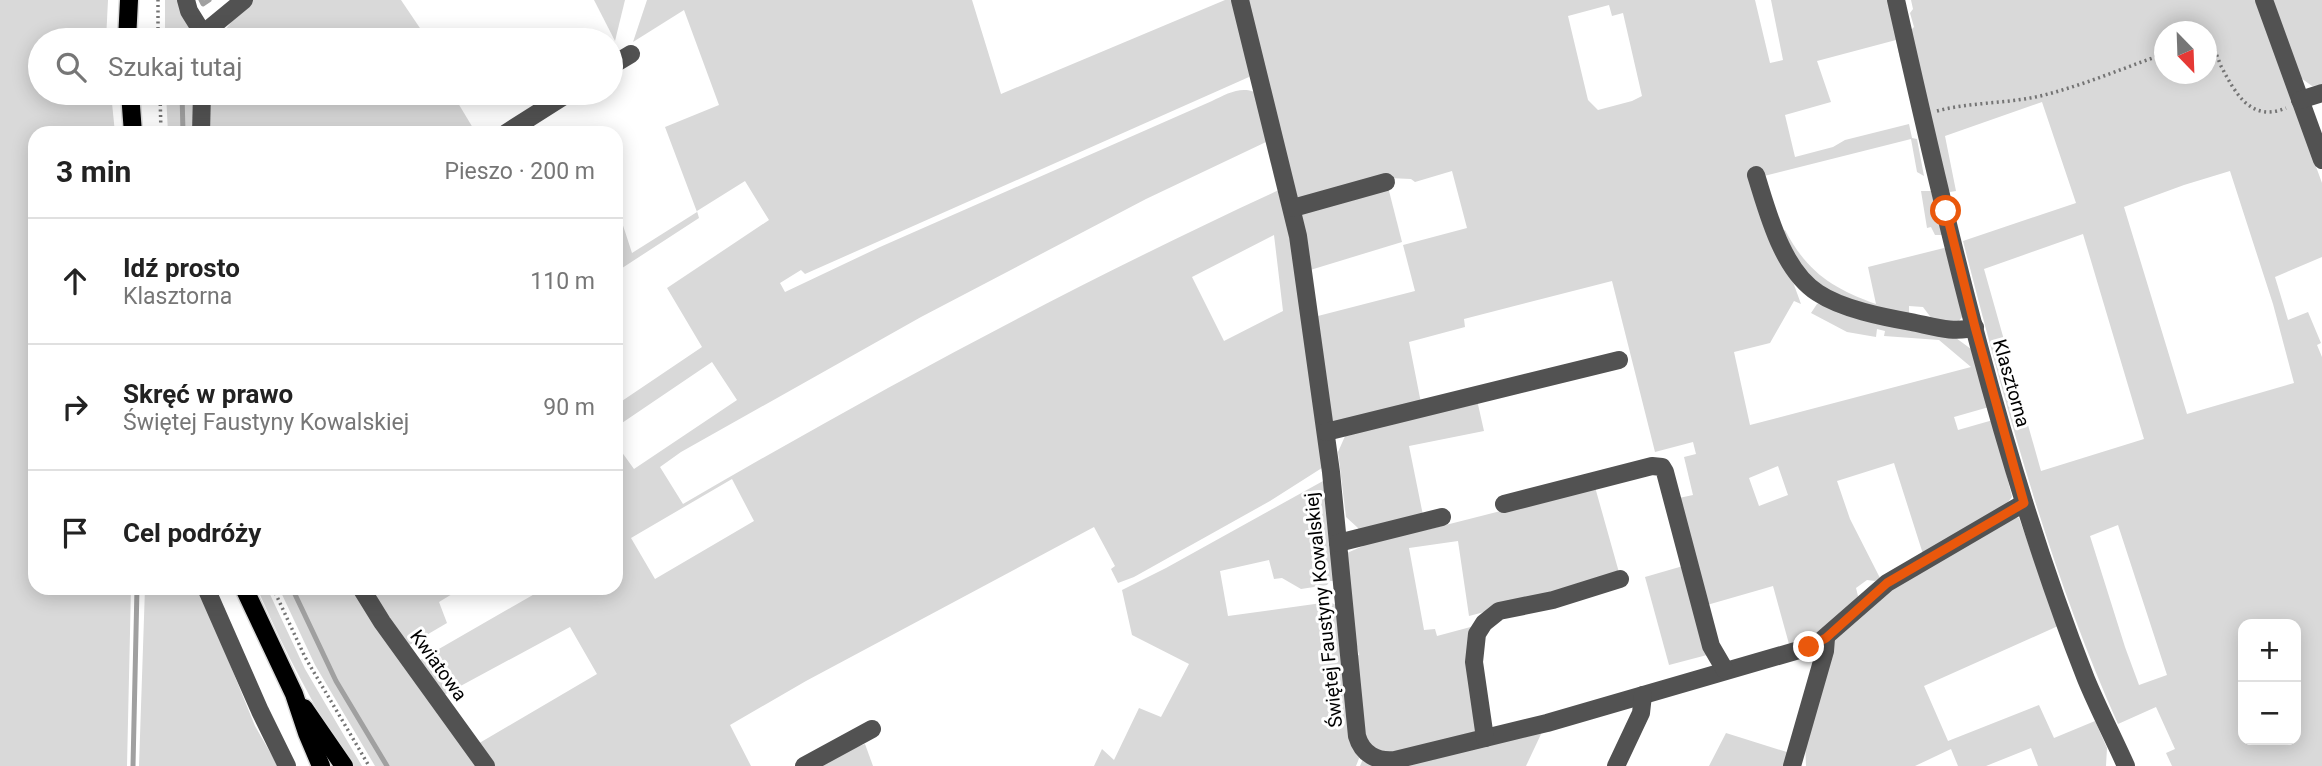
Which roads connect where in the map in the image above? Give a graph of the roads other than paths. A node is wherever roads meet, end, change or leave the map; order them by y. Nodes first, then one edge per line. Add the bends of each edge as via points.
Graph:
1 (129, 0) edge
2 (186, 0) edge
3 (244, 0) edge
4 (1240, 0) edge
5 (1896, 0) edge
6 (2264, 0) edge
7 (128, 28) edge
8 (200, 28) edge
9 (214, 28) edge
10 (631, 54) dead end
11 (623, 59) edge
12 (2322, 93) edge
13 (2300, 100) junction
14 (131, 105) edge
15 (202, 105) edge
16 (550, 105) edge
17 (132, 126) edge
18 (201, 126) edge
19 (517, 126) edge
20 (2322, 160) edge
21 (1756, 175) dead end
22 (1386, 182) dead end
23 (1293, 208) junction
24 (1975, 327) junction
25 (1619, 360) dead end
26 (1325, 432) junction
27 (2024, 503) junction
28 (1504, 504) dead end
29 (1443, 517) dead end
30 (1338, 543) junction
31 (1620, 579) dead end
32 (209, 595) edge
33 (247, 595) edge
34 (365, 595) edge
35 (1826, 638) junction
36 (1725, 670) junction
37 (294, 694) junction
38 (1643, 695) junction
39 (872, 729) dead end
40 (1485, 738) junction
41 (287, 766) edge
42 (321, 766) edge
43 (344, 766) edge
44 (486, 766) edge
45 (804, 766) edge
46 (1616, 766) edge
47 (1792, 766) edge
48 (2126, 766) edge

1 - 7 main road
2 - 8 street
3 - 9 street
4 - 23 street, Świętej Faustyny Kowalskiej
5 - 24 street, Klasztorna
6 - 13 street
10 - 11 street
12 - 13 street
13 - 20 street
14 - 17 main road
15 - 18 street
16 - 19 street
21 - 24 street via 1782,247 1818,294 1896,320 1956,331
22 - 23 street
23 - 26 street, Świętej Faustyny Kowalskiej
24 - 27 street, Klasztorna
25 - 26 street
26 - 30 street, Świętej Faustyny Kowalskiej
27 - 35 street, Świętej Faustyny Kowalskiej via 1887,583
27 - 48 street, Klasztorna via 2087,680
28 - 36 street via 1662,467 1711,646
29 - 30 street
30 - 40 street, Świętej Faustyny Kowalskiej via 1361,747 1372,757 1391,761
31 - 40 street via 1506,609 1487,619 1477,634 1474,656
32 - 41 street
33 - 37 main road
34 - 44 street, Kwiatowa
35 - 36 street, Świętej Faustyny Kowalskiej
35 - 47 street
36 - 38 street, Świętej Faustyny Kowalskiej
37 - 42 main road
37 - 43 main road
38 - 40 street, Świętej Faustyny Kowalskiej
38 - 46 street via 1641,713
39 - 45 street

